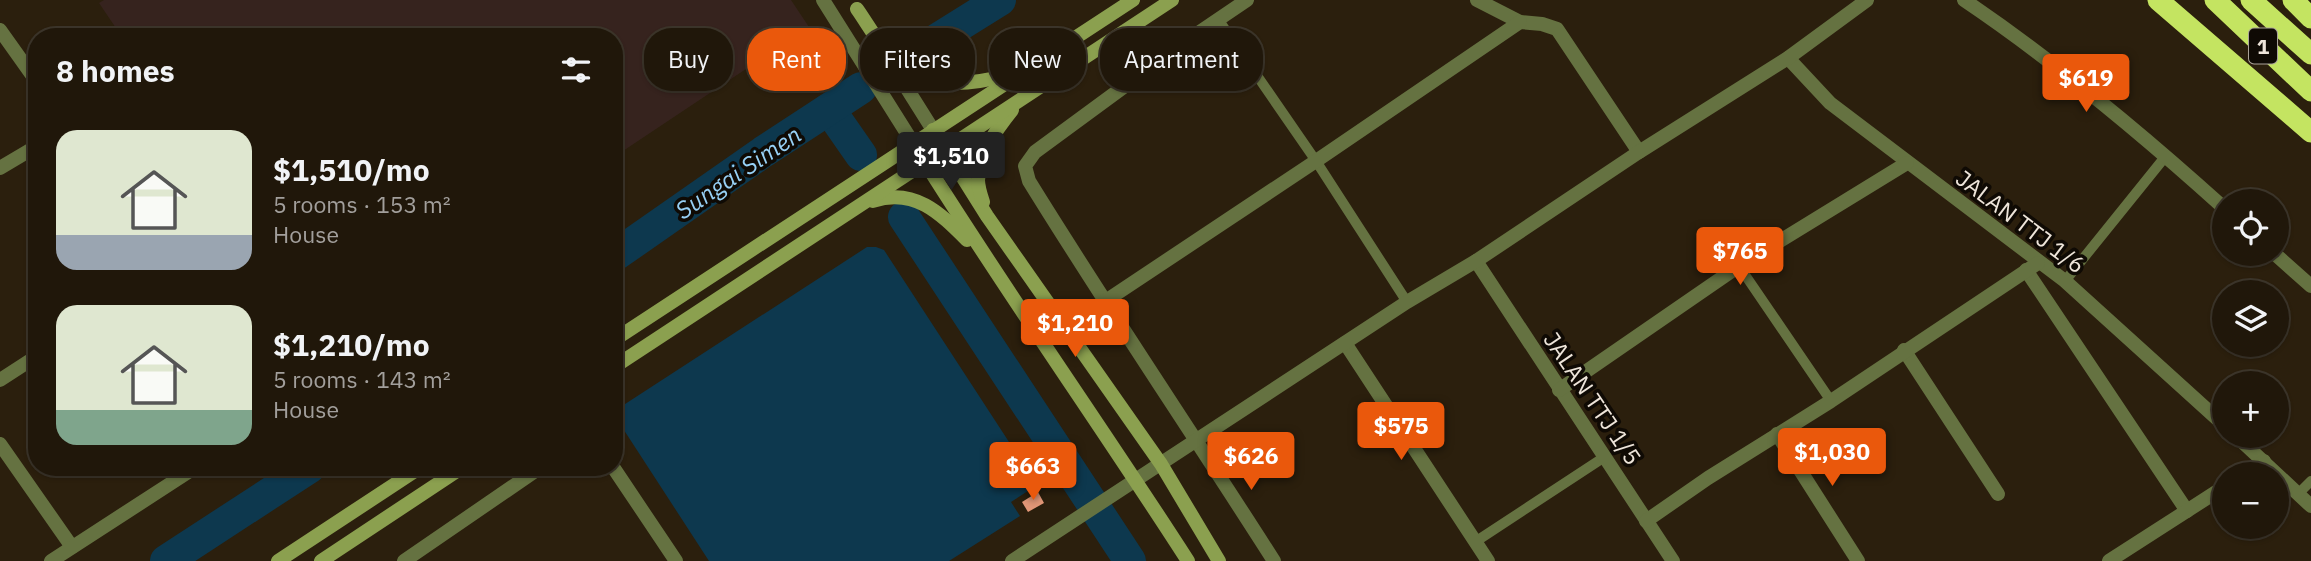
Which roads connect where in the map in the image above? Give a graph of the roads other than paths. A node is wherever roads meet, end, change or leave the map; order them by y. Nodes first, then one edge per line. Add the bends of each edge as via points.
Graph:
1 (823, 0) edge
2 (1133, 0) edge
3 (1172, 0) edge
4 (1247, 0) edge
5 (1478, 0) edge
6 (1867, 0) edge
7 (1964, 0) edge
8 (2158, 0) edge
9 (2215, 0) edge
10 (2251, 0) edge
11 (2293, 0) edge
12 (854, 4) edge
13 (2311, 18) edge
14 (1218, 19) junction
15 (1520, 22) junction
16 (0, 30) edge
17 (1086, 30) edge
18 (2311, 54) edge
19 (1788, 58) junction
20 (28, 69) edge
21 (989, 80) edge
22 (992, 91) edge
23 (2311, 91) edge
24 (1025, 96) junction
25 (933, 130) junction
26 (2311, 132) edge
27 (913, 143) junction
28 (945, 149) junction
29 (28, 151) edge
30 (1639, 152) junction
31 (2165, 157) junction
32 (1316, 161) junction
33 (925, 162) junction
34 (1907, 163) junction
35 (0, 168) edge
36 (2212, 198) edge
37 (857, 207) junction
38 (987, 216) junction
39 (985, 258) junction
40 (1476, 261) junction
41 (1739, 266) junction
42 (2032, 266) junction
43 (2288, 266) edge
44 (2065, 281) junction
45 (2311, 286) edge
46 (1104, 302) junction
47 (1407, 302) junction
48 (623, 334) edge
49 (1345, 344) junction
50 (1904, 350) junction
51 (623, 361) edge
52 (28, 362) edge
53 (0, 380) edge
54 (1559, 390) junction
55 (1831, 401) junction
56 (2212, 414) edge
57 (1777, 434) junction
58 (1198, 441) junction
59 (0, 444) edge
60 (2249, 448) edge
61 (1605, 456) junction
62 (2264, 461) joint
63 (1161, 464) junction
64 (182, 476) edge
65 (407, 476) edge
66 (449, 476) edge
67 (528, 476) edge
68 (619, 476) edge
69 (1137, 480) junction
70 (2311, 481) edge
71 (1998, 494) dead end
72 (2298, 494) junction
73 (2212, 495) edge
74 (2311, 506) edge
75 (2187, 511) junction
76 (1646, 521) junction
77 (72, 547) junction
78 (1482, 552) edge
79 (51, 561) edge
80 (278, 561) edge
81 (321, 561) edge
82 (404, 561) edge
83 (676, 561) edge
84 (1012, 561) edge
85 (1188, 561) edge
86 (1219, 561) edge
87 (1274, 561) edge
88 (1469, 561) edge
89 (1673, 561) edge
90 (1858, 561) edge
91 (2109, 561) edge

1 - 27 street
2 - 17 street
3 - 24 street
4 - 14 street
5 - 15 street
6 - 19 street
7 - 31 street
8 - 26 highway
9 - 23 highway, 1
10 - 18 highway, 1
11 - 13 highway
12 - 21 street via 889,53 918,77 961,83
12 - 25 street
14 - 32 lane
14 - 46 street via 1035,152 1025,166 1029,181
15 - 30 street via 1557,29
15 - 32 street
16 - 20 street
19 - 30 street
19 - 34 street, JALAN TTJ 1/6 via 1830,103
22 - 25 street
24 - 28 street
24 - 38 street via 986,148 978,182
25 - 27 street
25 - 28 street
27 - 33 street
27 - 48 street
28 - 33 street
28 - 38 street
29 - 35 street
30 - 40 street
31 - 36 street
31 - 44 lane
32 - 46 street
32 - 47 lane
33 - 37 street
33 - 39 street
34 - 41 street
34 - 42 street, JALAN TTJ 1/6
37 - 39 street via 889,196 920,202 943,216
37 - 51 street
38 - 63 street
39 - 69 street
40 - 47 street
40 - 54 street, JALAN TTJ 1/5
41 - 54 street
41 - 55 lane
42 - 44 street, JALAN TTJ 1/6
42 - 50 street
42 - 75 street
43 - 45 street
44 - 56 street, JALAN TTJ 1/6
46 - 58 street
47 - 49 street
49 - 58 street
49 - 78 street
50 - 55 street
50 - 71 street
52 - 53 street
54 - 61 street, JALAN TTJ 1/5
55 - 57 street
57 - 76 street
57 - 90 street
58 - 63 street
58 - 87 street
59 - 77 street
60 - 62 street
61 - 76 street, JALAN TTJ 1/5
61 - 78 lane
62 - 72 street
63 - 69 street
63 - 86 street
64 - 77 street
65 - 80 street
66 - 81 street
67 - 82 street
68 - 83 street
69 - 84 street
69 - 85 street
70 - 72 lane
72 - 74 street
73 - 75 street
75 - 91 street
76 - 89 street, JALAN TTJ 1/5
77 - 79 street
78 - 88 street

